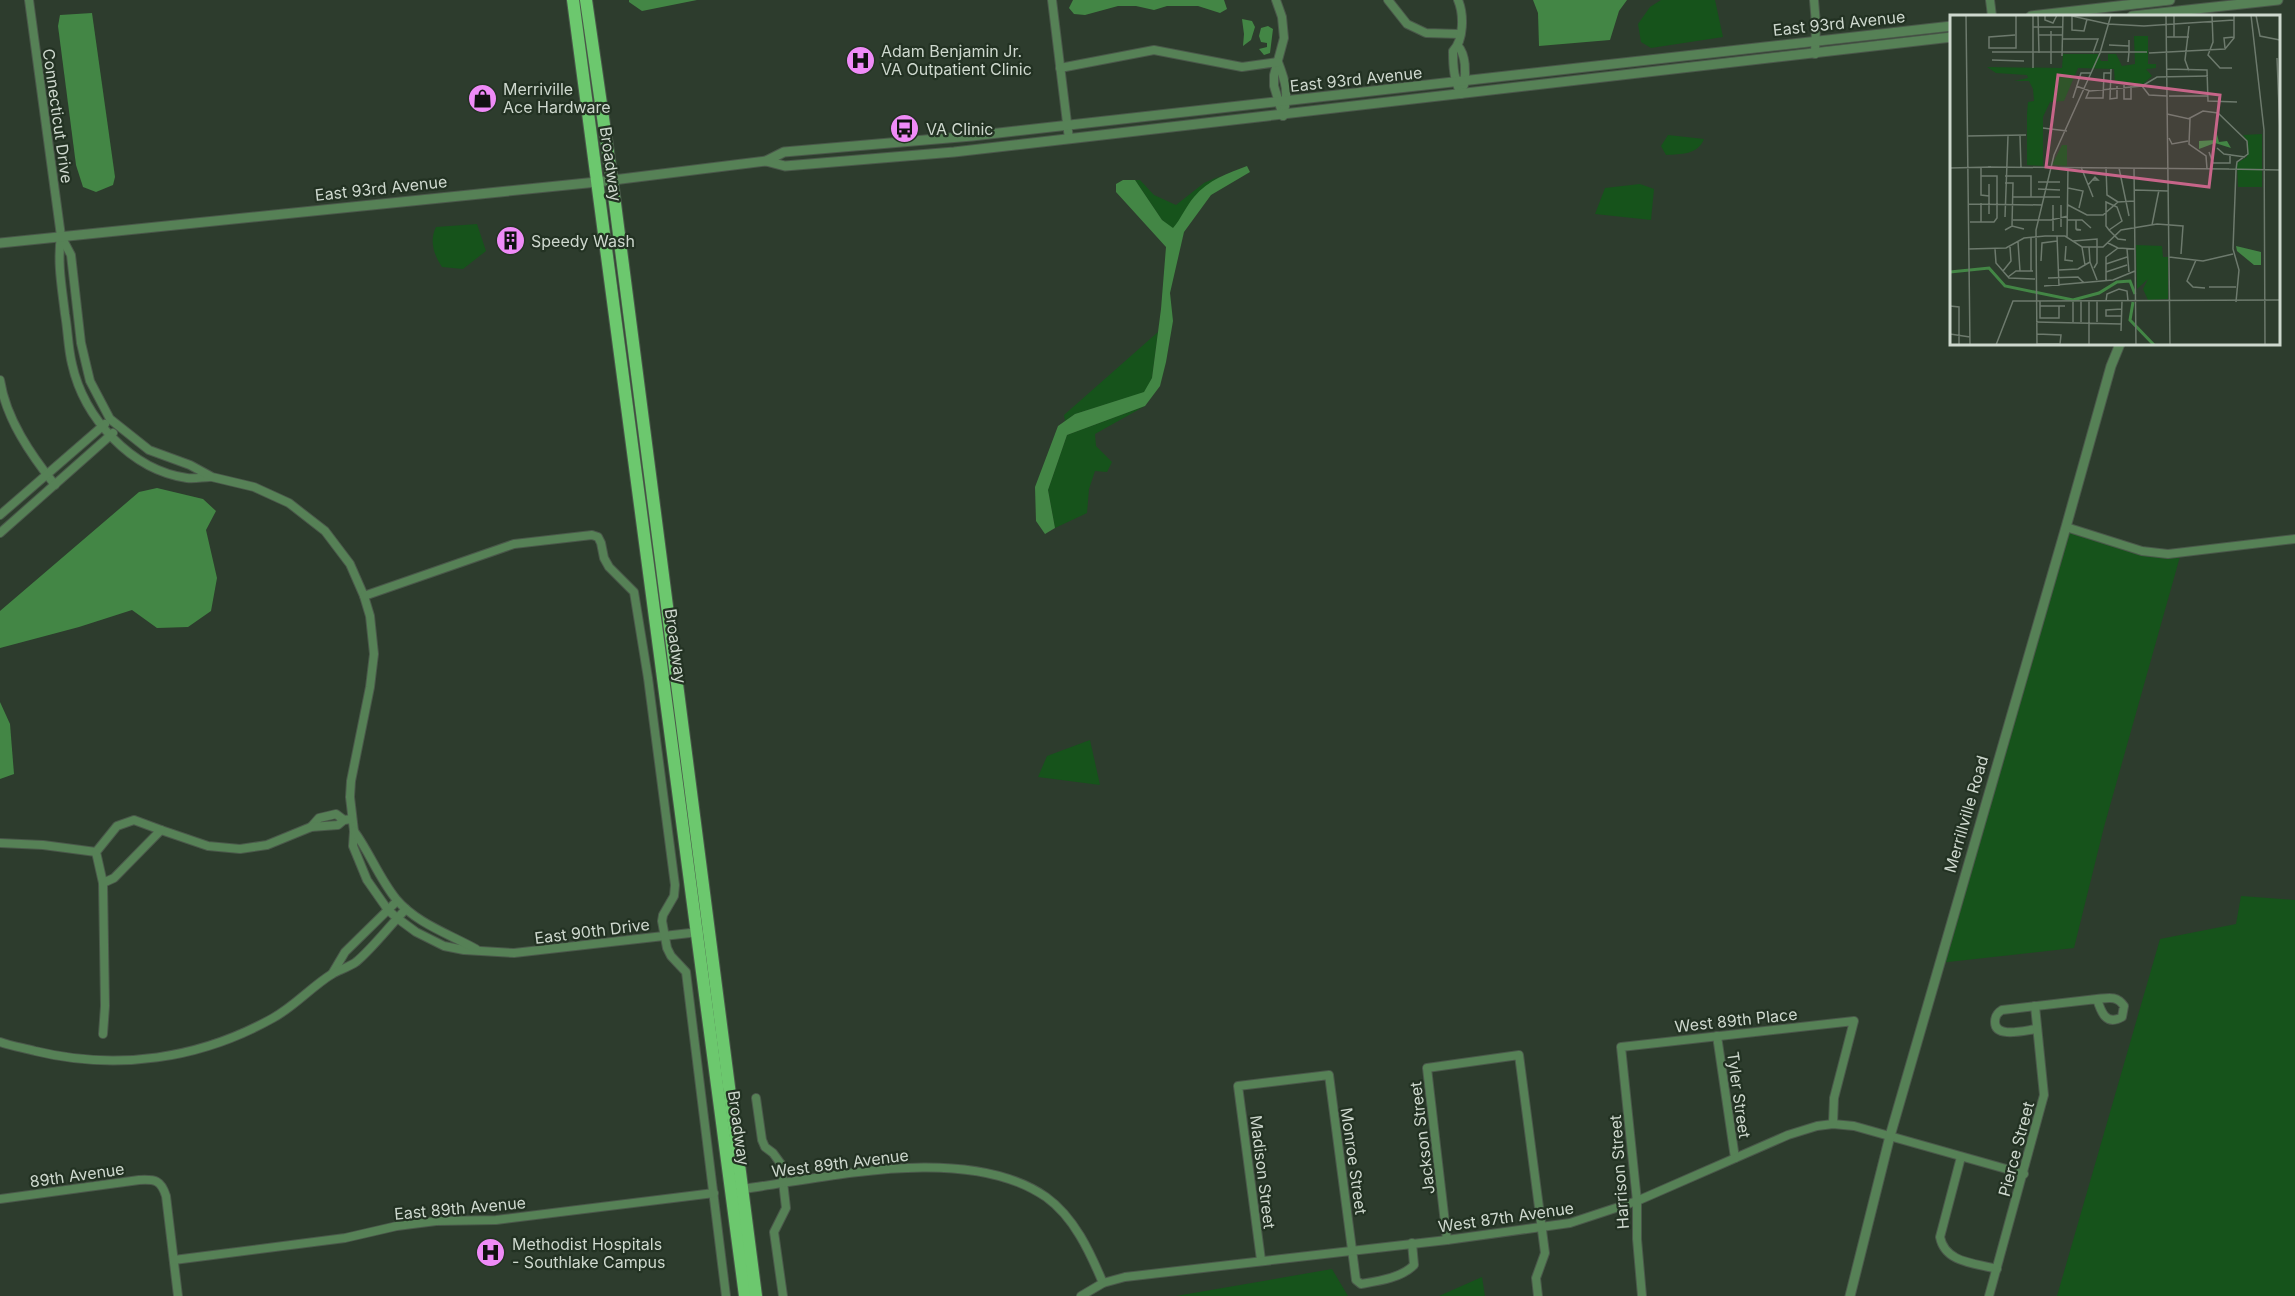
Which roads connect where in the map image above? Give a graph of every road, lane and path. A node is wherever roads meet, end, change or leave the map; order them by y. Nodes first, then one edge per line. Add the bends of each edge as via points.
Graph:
1 (29, 0) edge
2 (573, 0) edge
3 (586, 0) edge
4 (1052, 0) edge
5 (1276, 0) edge
6 (1388, 0) edge
7 (1458, 0) edge
8 (1814, 0) edge
9 (1990, 0) edge
10 (2169, 0) edge
11 (2277, 0) edge
12 (2228, 3) edge
13 (1992, 15) edge
14 (2040, 15) edge
15 (2139, 15) edge
16 (1950, 26) edge
17 (1460, 34) junction
18 (1950, 37) edge
19 (1815, 41) junction
20 (1815, 54) junction
21 (1278, 62) junction
22 (1060, 68) junction
23 (1460, 82) junction
24 (1461, 94) junction
25 (1282, 102) junction
26 (1283, 116) junction
27 (1066, 126) junction
28 (1069, 140) junction
29 (765, 160) junction
30 (612, 180) junction
31 (597, 182) junction
32 (61, 236) junction
33 (0, 243) edge
34 (2120, 345) edge
35 (0, 380) edge
36 (110, 419) junction
37 (103, 426) junction
38 (120, 428) junction
39 (111, 435) junction
40 (47, 475) junction
41 (212, 477) junction
42 (55, 485) junction
43 (0, 515) edge
44 (2066, 527) junction
45 (0, 533) edge
46 (2295, 539) edge
47 (364, 596) junction
48 (348, 820) junction
49 (161, 831) junction
50 (354, 831) junction
51 (0, 843) edge
52 (96, 852) junction
53 (103, 883) junction
54 (398, 901) junction
55 (406, 909) junction
56 (388, 910) junction
57 (397, 918) junction
58 (703, 931) junction
59 (664, 936) junction
60 (477, 950) junction
61 (331, 975) junction
62 (2097, 999) dead end
63 (2035, 1006) junction
64 (2037, 1029) junction
65 (103, 1034) dead end
66 (1717, 1036) junction
67 (0, 1042) edge
68 (1621, 1047) joint
69 (1238, 1086) joint
70 (756, 1098) dead end
71 (1833, 1125) junction
72 (1890, 1136) junction
73 (1961, 1157) junction
74 (1735, 1158) junction
75 (2024, 1174) junction
76 (783, 1184) junction
77 (742, 1189) junction
78 (714, 1193) junction
79 (0, 1199) edge
80 (1637, 1201) junction
81 (1543, 1228) junction
82 (1447, 1240) junction
83 (1412, 1243) junction
84 (1352, 1250) junction
85 (174, 1260) junction
86 (1261, 1260) junction
87 (1997, 1269) junction
88 (1103, 1283) junction
89 (178, 1296) edge
90 (726, 1296) edge
91 (745, 1296) edge
92 (756, 1296) edge
93 (783, 1296) edge
94 (1081, 1296) edge
95 (1538, 1296) edge
96 (1642, 1296) edge
97 (1850, 1296) edge
98 (1989, 1296) edge

1 - 32 street, Connecticut Drive
2 - 31 main road, Broadway
3 - 30 main road, Broadway
4 - 22 street
5 - 21 street via 1284,29
6 - 17 street via 1407,24 1426,33
7 - 17 street
8 - 19 street
9 - 13 street
10 - 14 street
11 - 12 street
12 - 15 street
16 - 19 street, East 93rd Avenue
17 - 23 street
18 - 20 street, East 93rd Avenue
19 - 20 street
19 - 23 street, East 93rd Avenue
20 - 24 street, East 93rd Avenue
21 - 22 street via 1242,67 1154,50
21 - 25 street via 1274,75
21 - 25 street via 1287,86
22 - 27 street
23 - 24 street
23 - 25 street, East 93rd Avenue
24 - 26 street, East 93rd Avenue
25 - 26 street
25 - 27 street, East 93rd Avenue
26 - 28 street, East 93rd Avenue
27 - 28 street
27 - 29 street, East 93rd Avenue via 784,152
28 - 29 street, East 93rd Avenue via 785,166
29 - 30 street, East 93rd Avenue
30 - 31 street, East 93rd Avenue
30 - 58 main road, Broadway
31 - 32 street, East 93rd Avenue
31 - 58 main road, Broadway
32 - 33 street, East 93rd Avenue
32 - 36 street, Connecticut Drive via 71,255 88,372
32 - 37 street, Connecticut Drive via 58,258 72,364 85,401
34 - 44 street, Merrillville Road
35 - 40 street via 19,432
36 - 37 street
36 - 38 street, Connecticut Drive
37 - 39 street, Connecticut Drive
37 - 40 street
38 - 39 street
38 - 41 street, Connecticut Drive via 149,450
39 - 41 street, Connecticut Drive via 122,447 163,471 188,478
39 - 42 street
40 - 42 street
40 - 43 street
41 - 47 street, Connecticut Drive via 254,487 308,516 350,564
42 - 45 street
44 - 46 street via 2142,551 2168,554
44 - 72 street, Merrillville Road
47 - 48 street, Connecticut Drive via 374,661 351,782
47 - 59 street via 514,544 598,537 609,567 634,592 638,607 675,885 674,896 663,915
48 - 49 street via 338,825 311,827 267,845 240,849 208,846
48 - 50 street, Connecticut Drive
49 - 52 street via 134,820 117,826
49 - 53 street via 114,878
50 - 54 street, Connecticut Drive
50 - 56 street, Connecticut Drive via 357,860
51 - 52 street
52 - 53 street
53 - 65 street
54 - 55 street, East 90th Drive
54 - 56 street
55 - 57 street
55 - 60 street, East 90th Drive
56 - 57 street, East 90th Drive
56 - 61 street via 345,952
57 - 60 street, East 90th Drive via 444,946
57 - 61 street via 356,962
58 - 59 street, East 90th Drive
58 - 77 main road, Broadway
58 - 91 main road, Broadway
59 - 60 street, East 90th Drive via 514,953
59 - 78 street via 671,956 686,972
61 - 67 street via 274,1018 213,1045 174,1056 92,1060 54,1056
62 - 63 street
63 - 64 street, Pierce Street
63 - 64 street via 2002,1010 1997,1013 1995,1025 2004,1033
64 - 75 street, Pierce Street via 2044,1095
66 - 68 street, West 89th Place
66 - 71 street, West 89th Place via 1854,1021 1834,1098
66 - 74 street, Tyler Street
68 - 80 street, Harrison Street
69 - 84 street, Monroe Street via 1329,1075
69 - 86 street, Madison Street
70 - 76 street via 762,1140 781,1164
71 - 72 street, West 87th Avenue
71 - 74 street, West 87th Avenue via 1788,1135
72 - 73 street, West 87th Avenue
72 - 97 street, Merrillville Road
73 - 75 street, West 87th Avenue
73 - 87 street via 1941,1246 1952,1257
74 - 80 street, West 87th Avenue
75 - 87 street, Pierce Street
76 - 77 street, West 89th Avenue
76 - 88 street, West 89th Avenue via 900,1168 957,1168 1011,1179 1047,1197 1065,1215 1084,1242
76 - 93 street via 786,1208 774,1232
77 - 92 main road, Broadway
78 - 85 street, East 89th Avenue via 496,1220 436,1221 345,1238
78 - 90 street
79 - 85 street, 89th Avenue via 153,1179 166,1196
80 - 81 street, West 87th Avenue
80 - 96 street, Harrison Street
81 - 82 street, West 87th Avenue
81 - 82 street, Jackson Street via 1519,1054 1427,1068
81 - 95 street via 1545,1252 1536,1278
82 - 83 street, West 87th Avenue
83 - 84 street, West 87th Avenue
83 - 84 street, Monroe Street via 1411,1268 1386,1280 1361,1284 1356,1280
84 - 86 street, West 87th Avenue
85 - 89 street
86 - 88 street, West 87th Avenue
87 - 98 street, Pierce Street
88 - 94 street, West 87th Avenue

